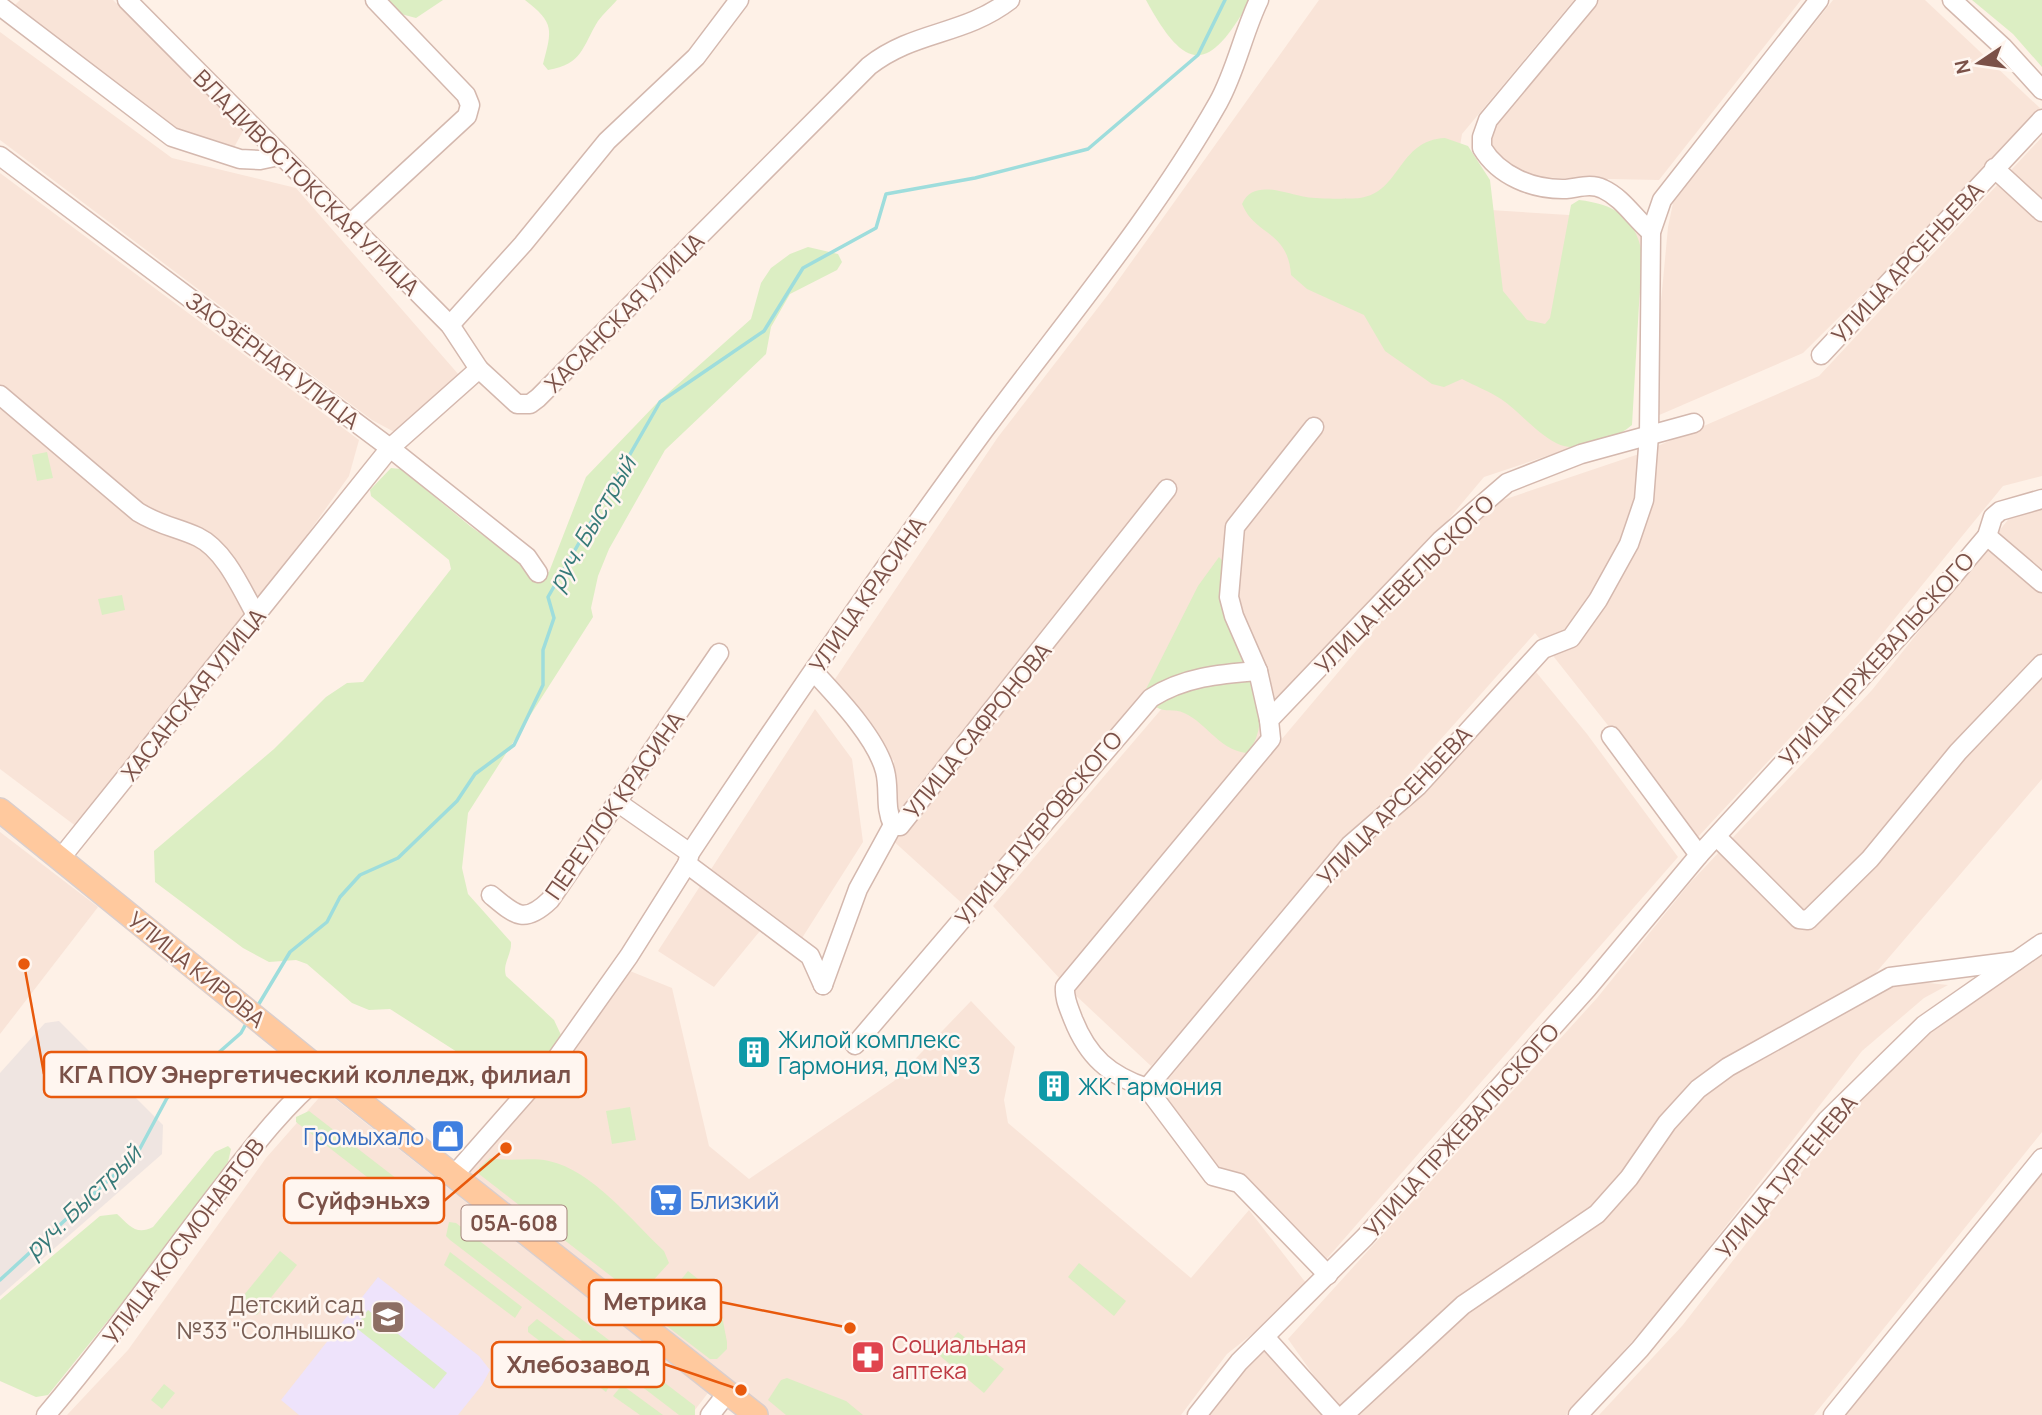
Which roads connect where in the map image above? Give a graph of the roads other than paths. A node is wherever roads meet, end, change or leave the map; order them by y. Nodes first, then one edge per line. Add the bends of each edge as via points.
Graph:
1 (4, 0) edge
2 (127, 0) edge
3 (375, 0) edge
4 (739, 0) edge
5 (1010, 0) edge
6 (1259, 0) edge
7 (1588, 0) edge
8 (1819, 0) edge
9 (1952, 0) edge
10 (0, 5) edge
11 (2042, 90) edge
12 (2042, 119) edge
13 (0, 156) edge
14 (279, 156) junction
15 (1994, 168) junction
16 (2042, 212) edge
17 (350, 225) junction
18 (1651, 232) junction
19 (450, 325) junction
20 (1821, 355) dead end
21 (479, 369) junction
22 (0, 395) edge
23 (1694, 423) dead end
24 (1314, 427) dead end
25 (1648, 436) junction
26 (390, 448) junction
27 (1167, 489) dead end
28 (2042, 499) edge
29 (1987, 536) junction
30 (538, 573) dead end
31 (2042, 583) edge
32 (257, 615) junction
33 (719, 653) dead end
34 (2042, 664) edge
35 (1258, 671) junction
36 (814, 672) junction
37 (1269, 720) junction
38 (1611, 736) dead end
39 (617, 802) junction
40 (0, 810) edge
41 (893, 825) junction
42 (1717, 837) junction
43 (1699, 855) junction
44 (60, 859) junction
45 (688, 859) junction
46 (491, 895) dead end
47 (2042, 943) edge
48 (2016, 961) junction
49 (855, 1045) dead end
50 (324, 1073) junction
51 (1147, 1088) junction
52 (2042, 1158) edge
53 (454, 1175) junction
54 (1328, 1275) junction
55 (1265, 1337) junction
56 (728, 1392) junction
57 (46, 1415) edge
58 (710, 1415) edge
59 (757, 1415) edge
60 (1197, 1415) edge
61 (1335, 1415) edge
62 (1344, 1415) edge
63 (1578, 1415) edge
64 (1833, 1415) edge

1 - 10 street
2 - 14 street, ВЛАДИВОСТОКСКАЯ УЛИЦА
3 - 17 street via 466,95 470,105 467,116
4 - 19 street via 696,57 607,141
5 - 21 street, ХАСАНСКАЯ УЛИЦА via 972,24 903,43 869,66 530,404 517,404
6 - 36 street, УЛИЦА КРАСИНА via 1220,100 1178,169 905,538
7 - 18 street via 1488,120 1482,137 1486,155 1524,183 1556,189 1602,188
8 - 18 street via 1669,190
9 - 11 street
10 - 14 street via 172,137 240,159
12 - 15 street, УЛИЦА АРСЕНЬЕВА
13 - 26 street, ЗАОЗЁРНАЯ УЛИЦА
14 - 17 street, ВЛАДИВОСТОКСКАЯ УЛИЦА
15 - 16 street, УЛИЦА АРСЕНЬЕВА
15 - 20 street, УЛИЦА АРСЕНЬЕВА
17 - 19 street, ВЛАДИВОСТОКСКАЯ УЛИЦА
18 - 25 street
19 - 21 street, ВЛАДИВОСТОКСКАЯ УЛИЦА
21 - 26 street, ХАСАНСКАЯ УЛИЦА
22 - 32 street via 138,512 211,546
23 - 25 street
24 - 35 street via 1235,527 1229,597
25 - 37 street, УЛИЦА НЕВЕЛЬСКОГО via 1507,482 1441,540
25 - 51 street, УЛИЦА АРСЕНЬЕВА via 1644,500 1629,544 1571,638 1543,649 1418,786 1350,845
26 - 30 street, ЗАОЗЁРНАЯ УЛИЦА via 527,557
26 - 32 street, ХАСАНСКАЯ УЛИЦА
27 - 41 street, УЛИЦА САФРОНОВА via 900,826
28 - 29 street, УЛИЦА ПРЖЕВАЛЬСКОГО via 2000,511
29 - 31 street
29 - 42 street, УЛИЦА ПРЖЕВАЛЬСКОГО
32 - 44 street, ХАСАНСКАЯ УЛИЦА
33 - 39 street, ПЕРЕУЛОК КРАСИНА
34 - 42 street via 1973,735 1870,859 1808,920 1799,919
35 - 37 street
35 - 49 street, УЛИЦА ДУБРОВСКОГО via 1213,674 1172,684 1151,698
36 - 41 street via 878,756 886,773 886,807
36 - 45 street, УЛИЦА КРАСИНА
37 - 51 street, УЛИЦА НЕВЕЛЬСКОГО via 1271,739 1065,987 1076,1027 1091,1055 1114,1074
38 - 43 street
39 - 45 street
39 - 46 street, ПЕРЕУЛОК КРАСИНА via 538,911 515,915
40 - 44 main road, УЛИЦА КИРОВА / 05А-608
41 - 45 street, УЛИЦА САФРОНОВА via 858,889 822,985 810,956
42 - 43 street, УЛИЦА ПРЖЕВАЛЬСКОГО
43 - 54 street, УЛИЦА ПРЖЕВАЛЬСКОГО via 1587,989
44 - 50 main road, УЛИЦА КИРОВА / 05А-608
45 - 53 street, УЛИЦА КРАСИНА via 629,956 556,1059
47 - 48 street, УЛИЦА ТУРГЕНЕВА
48 - 62 street via 1890,977 1728,1067 1698,1088 1597,1214 1463,1305
48 - 63 street, УЛИЦА ТУРГЕНЕВА via 1924,1025 1827,1120 1640,1349
50 - 53 main road, УЛИЦА КИРОВА / 05А-608
50 - 57 street, УЛИЦА КОСМОНАВТОВ via 300,1093 244,1158
51 - 54 street via 1213,1176 1239,1183
52 - 64 street
53 - 56 main road, УЛИЦА КИРОВА / 05А-608
54 - 55 street, УЛИЦА ПРЖЕВАЛЬСКОГО
55 - 60 street, УЛИЦА ПРЖЕВАЛЬСКОГО
55 - 61 street
56 - 58 street
56 - 59 main road, УЛИЦА КИРОВА / 05А-608

